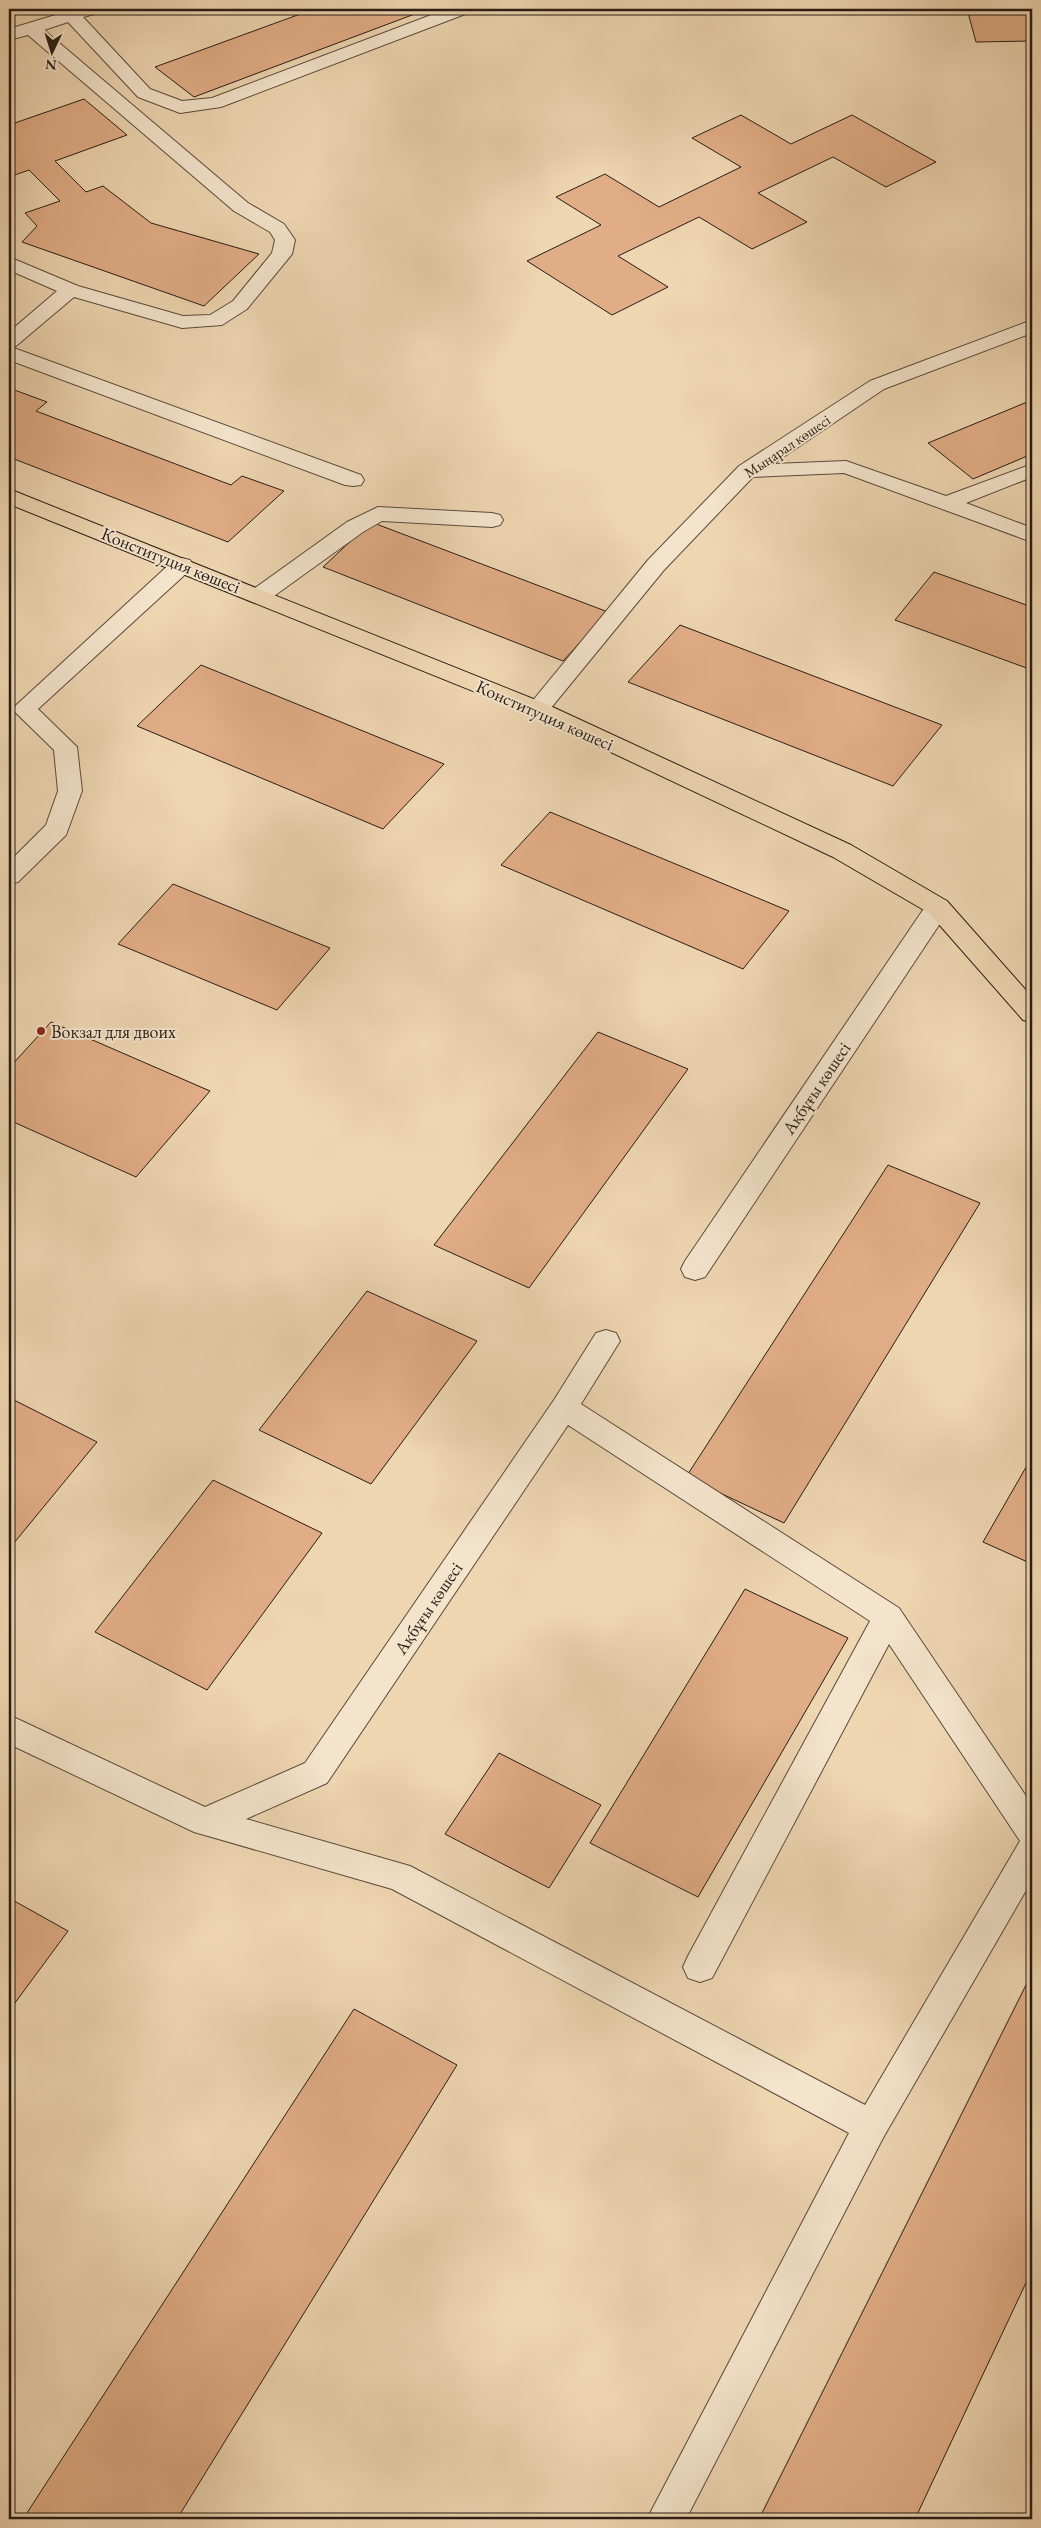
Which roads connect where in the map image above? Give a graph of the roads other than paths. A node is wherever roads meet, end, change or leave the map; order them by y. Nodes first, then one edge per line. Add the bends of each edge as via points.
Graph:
1 (92, 9) edge
2 (462, 9) edge
3 (71, 15) junction
4 (31, 28) junction
5 (9, 35) edge
6 (9, 263) edge
7 (71, 290) junction
8 (1032, 326) edge
9 (9, 342) edge
10 (9, 353) edge
11 (1032, 470) edge
12 (747, 471) junction
13 (353, 480) dead end
14 (9, 496) edge
15 (947, 503) junction
16 (492, 520) dead end
17 (1032, 535) edge
18 (182, 565) junction
19 (259, 596) junction
20 (17, 705) edge
21 (538, 709) junction
22 (9, 876) edge
23 (938, 906) junction
24 (1032, 1013) edge
25 (695, 1269) dead end
26 (606, 1341) dead end
27 (564, 1408) junction
28 (888, 1617) junction
29 (9, 1729) edge
30 (205, 1822) junction
31 (1032, 1832) edge
32 (1032, 1850) edge
33 (700, 1967) dead end
34 (871, 2126) junction
35 (666, 2519) edge

1 - 3 street
2 - 3 street via 215,104 180,107 144,93
3 - 4 street
4 - 5 street
4 - 7 street via 241,207 276,228 285,240 282,254 240,305 215,321 182,322
6 - 7 street
7 - 9 street
8 - 12 street, Мыңарал көшесі via 877,386
10 - 13 street
11 - 15 street
12 - 15 street via 846,467
12 - 21 street, Мыңарал көшесі via 656,565
14 - 18 main road, Конституция көшесі
15 - 17 street
16 - 19 street via 378,514
18 - 19 main road, Конституция көшесі
18 - 20 street
19 - 21 main road, Конституция көшесі
20 - 22 street via 65,747 70,791 58,829
21 - 23 main road, Конституция көшесі via 842,851
23 - 24 main road, Конституция көшесі
23 - 25 street, Ақбұғы көшесі
26 - 27 street, Ақбұғы көшесі
27 - 28 street
27 - 30 street, Ақбұғы көшесі via 316,1773
28 - 31 street
28 - 33 street
29 - 30 street
30 - 34 street via 399,1876
32 - 34 street
34 - 35 street

